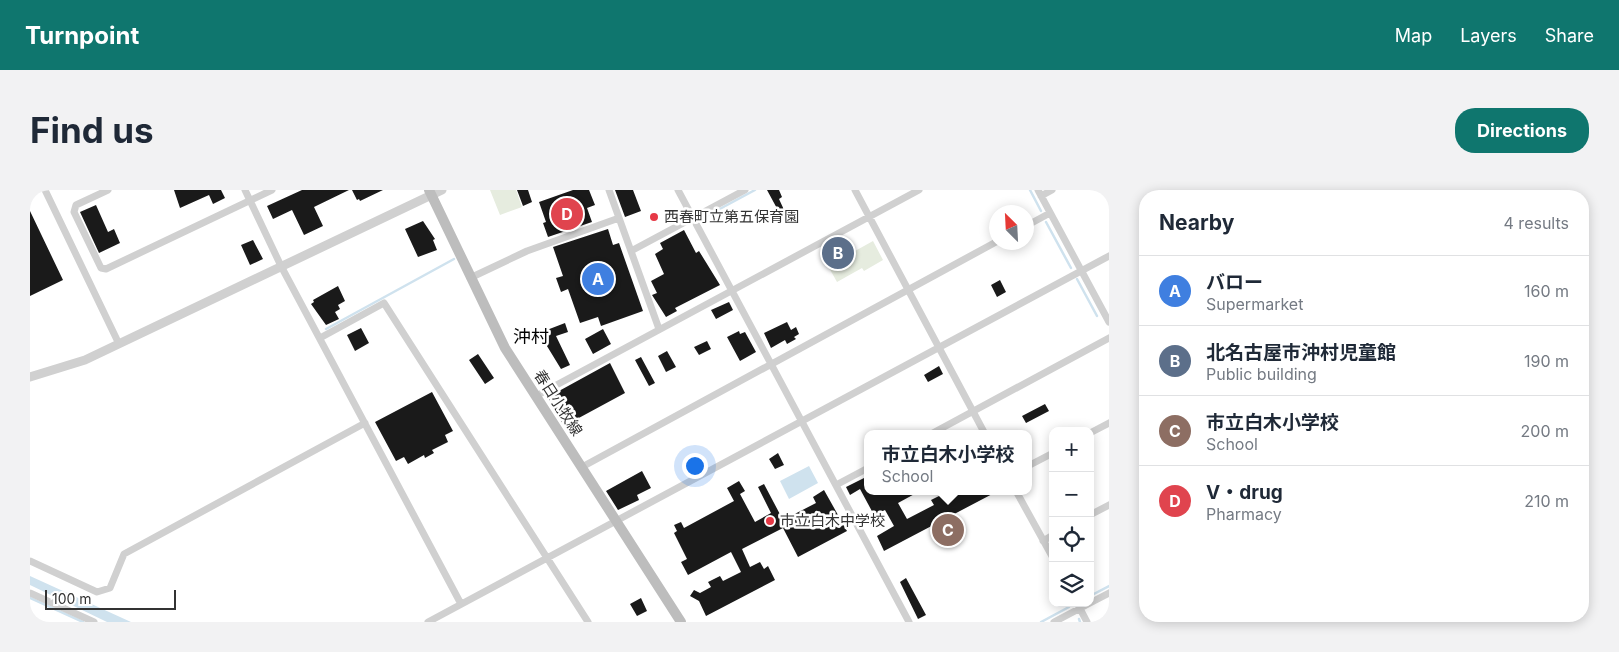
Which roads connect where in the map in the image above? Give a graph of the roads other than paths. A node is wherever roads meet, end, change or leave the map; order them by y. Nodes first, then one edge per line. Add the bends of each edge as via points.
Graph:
1 (45, 190) edge
2 (108, 190) edge
3 (245, 190) edge
4 (272, 190) edge
5 (442, 190) edge
6 (609, 190) edge
7 (678, 190) edge
8 (746, 190) edge
9 (855, 190) edge
10 (919, 190) edge
11 (1052, 190) edge
12 (430, 192) edge
13 (1040, 193) edge
14 (250, 201) junction
15 (1050, 213) junction
16 (870, 217) junction
17 (619, 218) junction
18 (693, 218) junction
19 (1034, 222) edge
20 (989, 246) edge
21 (631, 251) junction
22 (1109, 256) edge
23 (281, 266) junction
24 (1082, 271) junction
25 (470, 278) junction
26 (731, 290) junction
27 (908, 290) junction
28 (1109, 322) edge
29 (659, 329) junction
30 (320, 338) junction
31 (1109, 338) edge
32 (119, 344) junction
33 (938, 349) junction
34 (770, 364) junction
35 (30, 377) edge
36 (536, 396) junction
37 (972, 412) junction
38 (801, 421) junction
39 (365, 423) junction
40 (1109, 423) edge
41 (938, 430) edge
42 (983, 430) edge
43 (1094, 431) edge
44 (1049, 455) edge
45 (1032, 464) edge
46 (582, 467) junction
47 (864, 470) edge
48 (836, 485) junction
49 (1018, 495) edge
50 (1109, 506) edge
51 (1094, 513) edge
52 (616, 521) junction
53 (1049, 537) edge
54 (1043, 540) junction
55 (1049, 551) edge
56 (547, 558) junction
57 (30, 561) edge
58 (30, 593) edge
59 (1109, 593) edge
60 (1094, 601) edge
61 (461, 604) junction
62 (1077, 607) edge
63 (1080, 607) edge
64 (94, 622) edge
65 (428, 622) edge
66 (588, 622) edge
67 (681, 622) edge
68 (909, 622) edge
69 (1054, 622) edge
70 (1087, 622) edge

1 - 32 street
2 - 14 street via 76,205 74,212 101,268 106,269
3 - 14 street
4 - 14 street
5 - 12 street
6 - 17 street
7 - 18 street
8 - 18 street
9 - 16 street
10 - 16 street
11 - 13 street
12 - 23 street
12 - 25 main road, 春日小牧線
13 - 15 street
14 - 23 street
15 - 19 street
15 - 24 street
16 - 26 street
16 - 27 street
17 - 21 street
17 - 25 street via 527,251
18 - 21 street
18 - 26 street
20 - 27 street
21 - 29 street
22 - 24 street
23 - 30 street
23 - 32 street
24 - 28 street
24 - 33 street
25 - 36 main road, 春日小牧線 via 496,332
26 - 29 street
26 - 34 street
27 - 33 street
27 - 34 street
29 - 36 street
30 - 39 street
30 - 56 street via 384,303
31 - 37 street
32 - 35 street via 85,360
33 - 37 street
33 - 38 street
34 - 38 street
34 - 46 street
36 - 46 main road, 春日小牧線
37 - 41 street
37 - 42 street
38 - 48 street
38 - 52 street
39 - 57 street via 124,554 110,588 97,592
39 - 61 street
40 - 43 street
44 - 45 street
46 - 52 main road, 春日小牧線
47 - 48 street
48 - 68 street
49 - 54 street
50 - 51 street
52 - 56 street
52 - 67 main road, 春日小牧線
53 - 54 street
54 - 55 street
56 - 61 street
56 - 66 street
58 - 64 street
59 - 60 street
61 - 65 street
62 - 69 street
63 - 70 street

